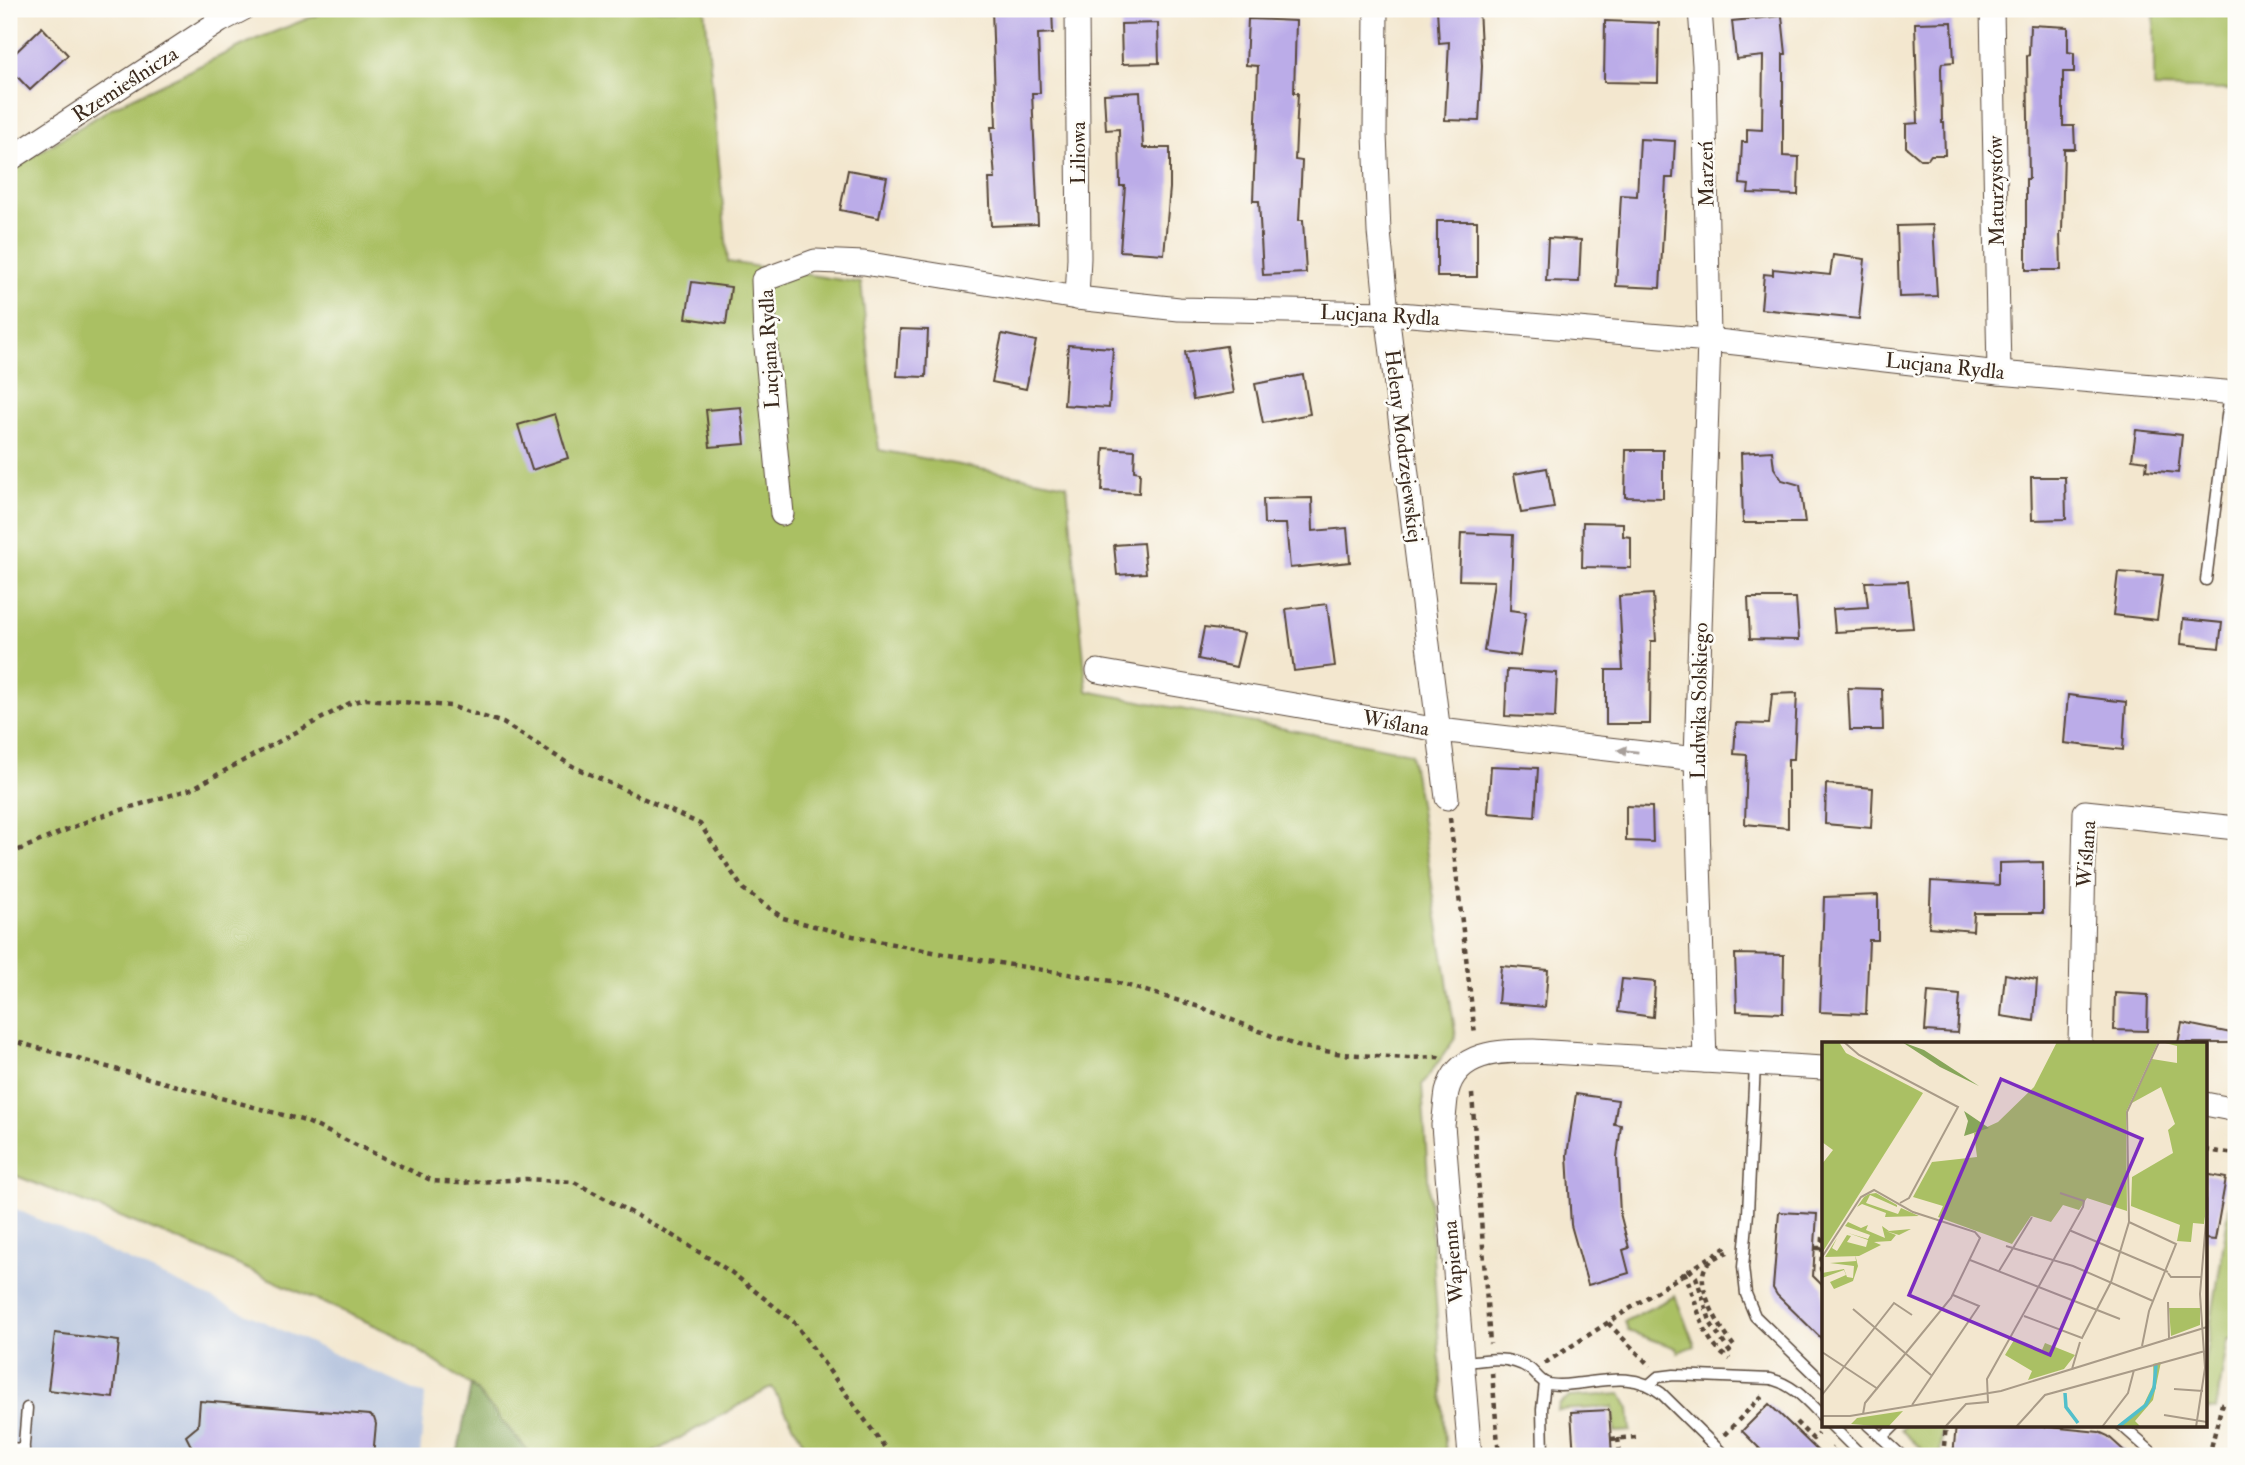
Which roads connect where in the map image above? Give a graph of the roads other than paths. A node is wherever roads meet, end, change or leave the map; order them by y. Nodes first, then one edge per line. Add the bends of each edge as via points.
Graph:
1 (243, 9) edge
2 (1077, 9) edge
3 (1376, 9) edge
4 (1700, 9) edge
5 (1992, 9) edge
6 (9, 160) edge
7 (1077, 298) junction
8 (1387, 313) junction
9 (1709, 340) junction
10 (1999, 373) junction
11 (2233, 392) edge
12 (782, 514) dead end
13 (2206, 580) dead end
14 (1098, 671) dead end
15 (1439, 730) junction
16 (1696, 759) junction
17 (1447, 798) road end
18 (2236, 828) edge
19 (2080, 1042) edge
20 (1705, 1061) junction
21 (1755, 1064) junction
22 (1822, 1068) edge
23 (2206, 1104) edge
24 (2236, 1110) edge
25 (1462, 1363) junction
26 (1822, 1381) edge
27 (1545, 1383) junction
28 (1650, 1384) junction
29 (27, 1408) dead end
30 (1822, 1416) edge
31 (1832, 1426) edge
32 (1869, 1426) edge
33 (1894, 1426) edge
34 (2122, 1426) edge
35 (1882, 1438) junction
36 (9, 1448) edge
37 (24, 1453) edge
38 (1470, 1456) edge
39 (1543, 1456) edge
40 (1725, 1456) edge
41 (1862, 1456) edge
42 (1902, 1456) edge
43 (2156, 1456) edge

1 - 6 street, Rzemieślnicza
2 - 7 street, Liliowa
3 - 8 street, Heleny Modrzejewskiej via 1375,134
4 - 9 street, Marzeń
5 - 10 street, Maturzystów
7 - 8 street, Lucjana Rydla via 1179,309
7 - 12 street, Lucjana Rydla via 864,263 815,261 763,280
8 - 9 street, Lucjana Rydla
8 - 15 street, Heleny Modrzejewskiej
9 - 10 street, Lucjana Rydla
9 - 16 street, Ludwika Solskiego
10 - 11 street, Lucjana Rydla
11 - 13 lane
14 - 15 street, Wiślana
16 -> 15 street, Wiślana
15 - 17 street, Heleny Modrzejewskiej
16 - 20 street, Ludwika Solskiego
18 - 19 street, Wiślana via 2085,812
20 - 21 street
20 - 25 street, Wapienna via 1498,1051 1448,1090 1443,1125
21 - 22 street
21 - 26 lane via 1743,1267 1746,1294 1755,1316
23 - 24 street
25 - 27 lane via 1515,1361
25 - 38 street, Wapienna
27 - 28 lane via 1636,1379
27 - 39 lane
28 - 30 lane via 1658,1377 1674,1375 1771,1379 1797,1391
28 - 40 lane
29 - 37 lane
31 - 41 lane
32 - 35 lane
33 - 35 lane
34 - 43 lane
35 - 42 lane
36 - 37 lane

